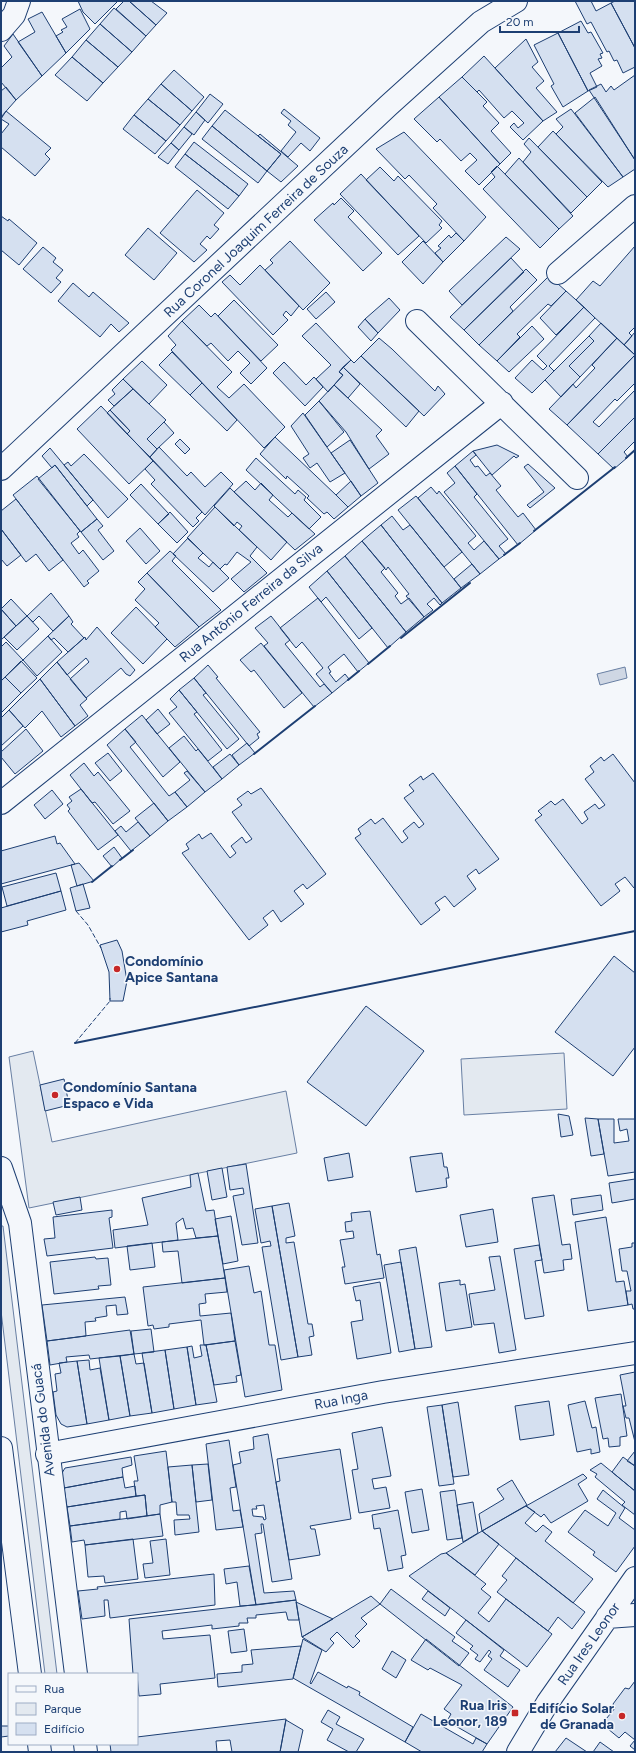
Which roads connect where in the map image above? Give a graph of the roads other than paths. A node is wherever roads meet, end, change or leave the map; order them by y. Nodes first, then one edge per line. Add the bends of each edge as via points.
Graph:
1 (19, 1) edge
2 (516, 1) edge
3 (1, 30) edge
4 (633, 211) edge
5 (558, 273) dead end
6 (417, 321) dead end
7 (502, 403) junction
8 (1, 469) edge
9 (578, 478) dead end
10 (1, 802) edge
11 (1, 1168) edge
12 (635, 1353) edge
13 (1, 1448) edge
14 (47, 1454) junction
15 (5, 1516) edge
16 (635, 1578) edge
17 (635, 1615) edge
18 (607, 1617) junction
19 (30, 1673) edge
20 (76, 1673) edge
21 (518, 1752) edge

1 - 3 street via 14,15
2 - 8 street, Rua Coronel Joaquim Ferreira de Souza via 481,22 395,100
4 - 5 street
6 - 7 street
7 - 9 street
7 - 10 street, Rua Antônio Ferreira da Silva
11 - 14 street, Avenida do Guacá via 20,1223
12 - 14 street, Rua Inga via 383,1392
13 - 15 street
14 - 20 street, Avenida do Guacá
15 - 19 street
16 - 18 street, Rua Ires Leonor
17 - 18 street
18 - 21 street, Rua Ires Leonor via 548,1702

